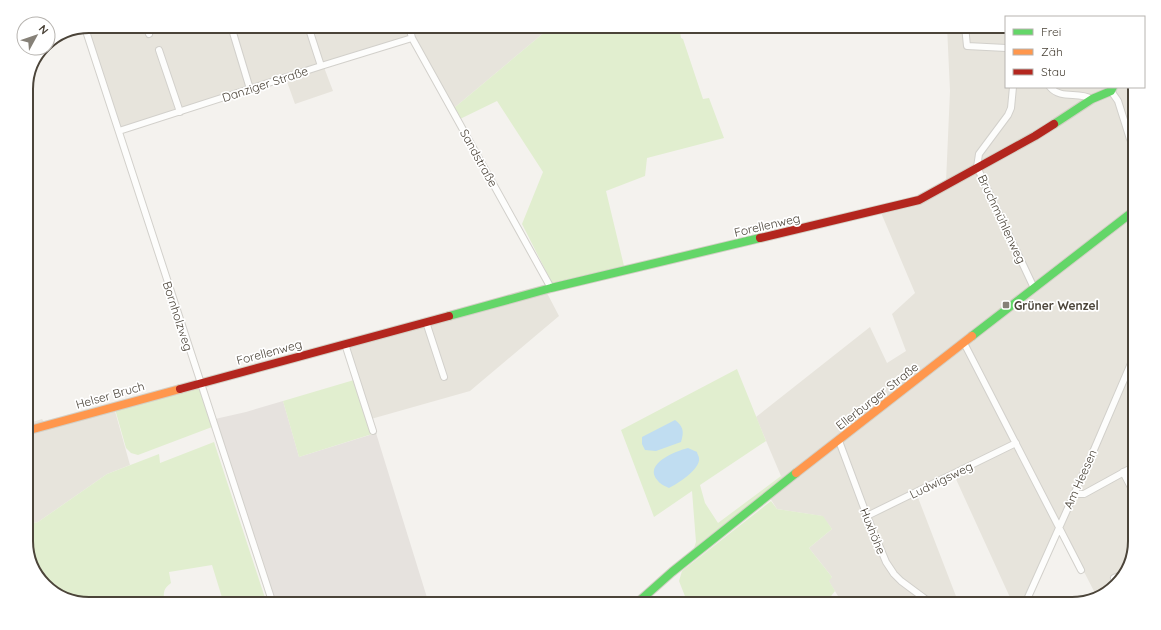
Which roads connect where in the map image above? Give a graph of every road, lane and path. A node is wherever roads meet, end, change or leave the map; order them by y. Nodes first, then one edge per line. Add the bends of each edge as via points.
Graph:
1 (87, 33) edge
2 (233, 33) edge
3 (310, 33) edge
4 (412, 33) edge
5 (966, 33) edge
6 (412, 38) junction
7 (1005, 48) edge
8 (159, 50) dead end
9 (320, 66) junction
10 (1013, 88) edge
11 (1051, 88) edge
12 (250, 89) junction
13 (1112, 89) edge
14 (1092, 99) junction
15 (180, 112) junction
16 (119, 131) junction
17 (1128, 133) edge
18 (978, 167) junction
19 (1128, 215) edge
20 (551, 288) junction
21 (1034, 288) junction
22 (426, 322) junction
23 (964, 343) junction
24 (345, 344) junction
25 (1128, 372) edge
26 (444, 377) dead end
27 (200, 383) junction
28 (33, 429) edge
29 (373, 431) dead end
30 (838, 440) junction
31 (1016, 443) junction
32 (1128, 470) edge
33 (1123, 472) junction
34 (1128, 482) edge
35 (1074, 493) junction
36 (867, 516) junction
37 (1059, 526) junction
38 (1081, 570) dead end
39 (271, 597) edge
40 (644, 597) edge
41 (923, 597) edge
42 (1028, 597) edge

1 - 16 street, Bornholzweg
2 - 12 street
3 - 9 street
4 - 6 street, Sandstraße
5 - 7 street via 967,46
6 - 9 street, Danziger Straße
6 - 20 street, Sandstraße
8 - 15 street
9 - 12 street, Danziger Straße
10 - 18 street, Bruchmühlenweg via 1008,115 980,154
11 - 14 street via 1064,95 1087,96
12 - 15 street, Danziger Straße
13 - 14 street, Forellenweg
13 - 17 street
14 - 18 street, Forellenweg via 1035,136
15 - 16 street, Danziger Straße
16 - 27 street, Bornholzweg
18 - 20 street, Forellenweg via 920,200
18 - 21 street, Bruchmühlenweg
19 - 21 street, Ellerburger Straße
20 - 22 street, Forellenweg
21 - 23 street, Ellerburger Straße
22 - 24 street, Forellenweg
22 - 26 street
23 - 30 street, Ellerburger Straße
23 - 31 street
24 - 27 street, Forellenweg
24 - 29 street
25 - 35 street, Am Heesen
27 - 28 street, Helser Bruch
27 - 39 street, Bornholzweg
30 - 36 street, Huxhöhe
30 - 40 street, Ellerburger Straße
31 - 36 street, Ludwigsweg
31 - 37 street
32 - 33 street
33 - 34 street
33 - 35 street via 1084,494
35 - 37 street, Am Heesen
36 - 41 street, Huxhöhe via 886,562 894,574
37 - 38 street
37 - 42 street, Am Heesen

